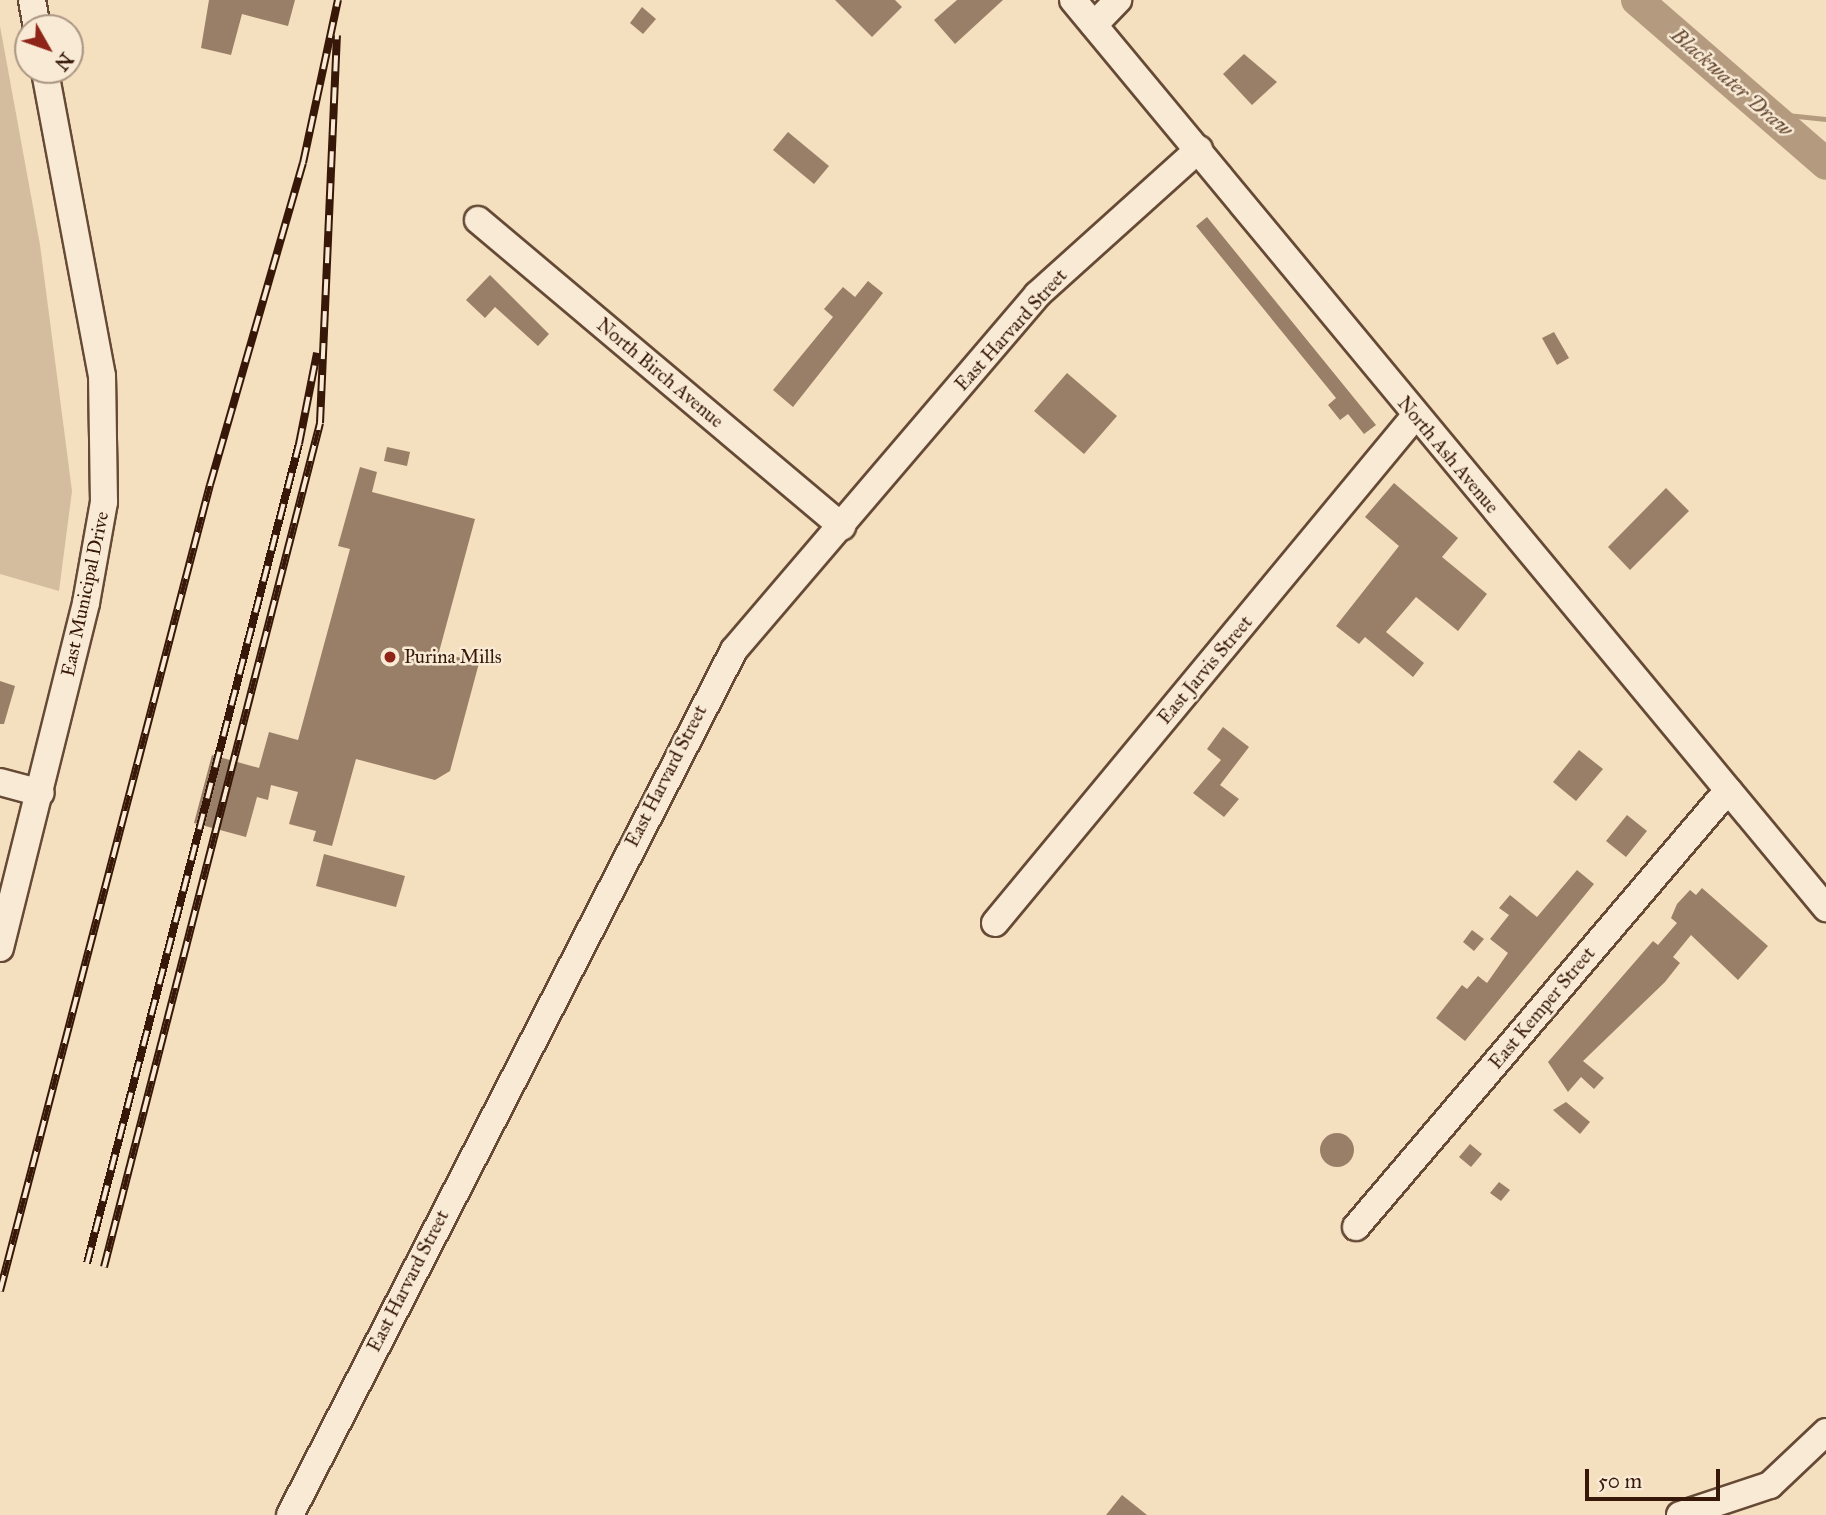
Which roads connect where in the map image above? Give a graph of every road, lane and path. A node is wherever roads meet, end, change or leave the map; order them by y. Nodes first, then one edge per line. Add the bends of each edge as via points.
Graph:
1 (1073, 0) edge
2 (1118, 0) edge
3 (1094, 25) junction
4 (48, 84) edge
5 (1199, 149) junction
6 (478, 220) dead end
7 (1415, 416) junction
8 (842, 527) junction
9 (0, 782) edge
10 (1728, 790) junction
11 (41, 793) junction
12 (1826, 908) edge
13 (995, 923) dead end
14 (0, 948) edge
15 (1356, 1227) dead end
16 (1826, 1432) edge
17 (290, 1515) edge
18 (1680, 1515) edge

1 - 3 street, North Ash Avenue
2 - 3 street
3 - 5 street, North Ash Avenue
4 - 11 street, East Municipal Drive via 102,376 106,456 99,547
5 - 7 street, North Ash Avenue
5 - 8 street, East Harvard Street via 1037,295
6 - 8 street, North Birch Avenue
7 - 10 street, North Ash Avenue
7 - 13 street, East Jarvis Street
8 - 17 street, East Harvard Street via 734,650 715,682
9 - 11 street
10 - 12 street, North Ash Avenue
10 - 15 street, East Kemper Street
11 - 14 street, East Municipal Drive
16 - 18 street via 1770,1485

